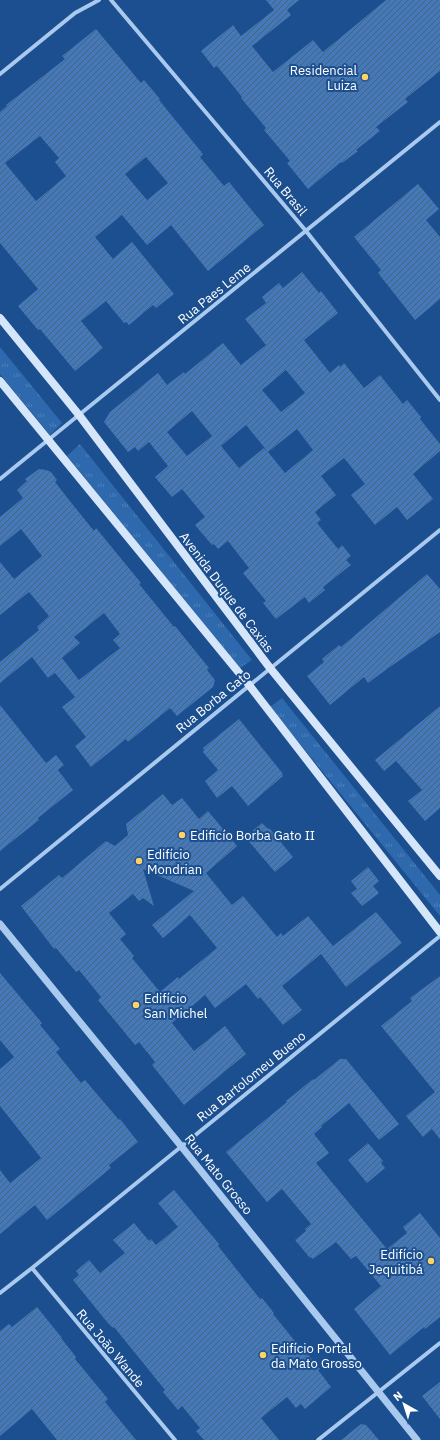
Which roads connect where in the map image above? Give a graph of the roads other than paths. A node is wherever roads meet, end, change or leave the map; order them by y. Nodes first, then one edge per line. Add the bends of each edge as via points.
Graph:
1 (99, 0) edge
2 (111, 0) edge
3 (0, 74) edge
4 (440, 122) edge
5 (306, 230) junction
6 (0, 318) edge
7 (0, 381) edge
8 (440, 400) edge
9 (79, 415) junction
10 (48, 440) junction
11 (0, 479) edge
12 (440, 530) edge
13 (270, 668) junction
14 (249, 685) junction
15 (440, 876) edge
16 (0, 889) edge
17 (0, 924) edge
18 (440, 932) edge
19 (440, 936) edge
20 (181, 1146) junction
21 (32, 1268) junction
22 (0, 1293) edge
23 (440, 1343) edge
24 (378, 1392) junction
25 (175, 1440) edge
26 (318, 1440) edge
27 (417, 1440) edge

1 - 3 street via 75,14
2 - 5 street, Rua Brasil
4 - 5 street, Rua Paes Leme
5 - 8 street, Rua Brasil
5 - 9 street, Rua Paes Leme
6 - 9 main road, Avenida Duque de Caxias
7 - 10 main road
9 - 10 street, Rua Paes Leme
9 - 13 main road, Avenida Duque de Caxias
10 - 11 street, Rua Paes Leme
10 - 14 main road
12 - 13 street, Rua Borba Gato
13 - 14 street, Rua Borba Gato
13 - 15 main road, Avenida Duque de Caxias
14 - 16 street, Rua Borba Gato
14 - 18 main road
17 - 20 street, Rua Mato Grosso
19 - 20 street, Rua Bartolomeu Bueno
20 - 21 street, Rua Bartolomeu Bueno
20 - 24 street, Rua Mato Grosso
21 - 22 street, Rua Bartolomeu Bueno
21 - 25 street, Rua João Wande
23 - 24 street
24 - 26 street
24 - 27 street, Rua Mato Grosso

